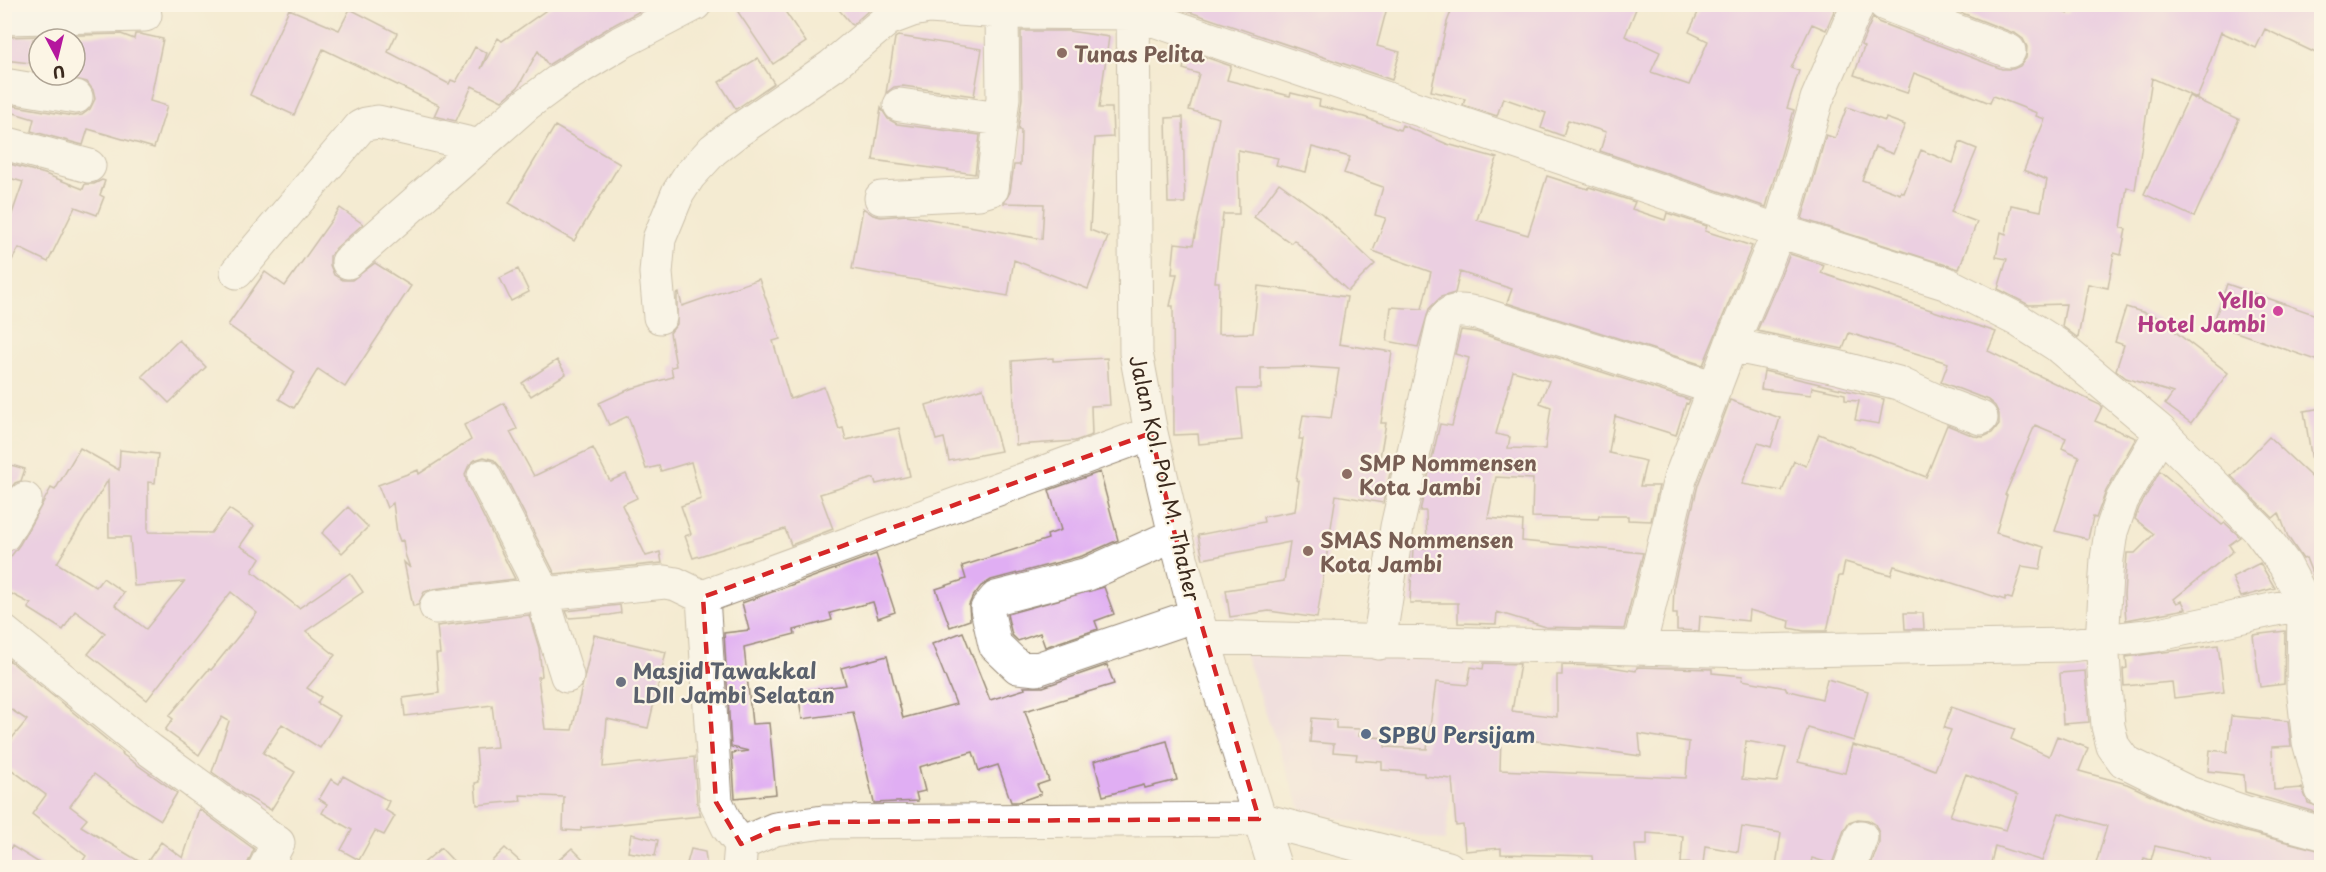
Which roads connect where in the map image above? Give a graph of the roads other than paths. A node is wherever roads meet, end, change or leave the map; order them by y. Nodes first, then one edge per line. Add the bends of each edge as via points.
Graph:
1 (695, 4) edge
2 (1858, 4) edge
3 (1885, 4) edge
4 (1133, 9) edge
5 (1002, 12) junction
6 (146, 15) dead end
7 (4, 18) edge
8 (2009, 51) dead end
9 (4, 85) edge
10 (76, 97) dead end
11 (900, 105) dead end
12 (1000, 119) junction
13 (4, 143) edge
14 (480, 146) junction
15 (89, 166) dead end
16 (881, 198) dead end
17 (1779, 231) junction
18 (348, 262) dead end
19 (237, 272) dead end
20 (660, 317) dead end
21 (1731, 345) junction
22 (1715, 388) junction
23 (1981, 418) dead end
24 (2161, 432) junction
25 (1151, 433) junction
26 (484, 476) dead end
27 (25, 500) dead end
28 (4, 536) edge
29 (1174, 536) junction
30 (544, 594) junction
31 (704, 597) junction
32 (2313, 600) edge
33 (436, 607) dead end
34 (1201, 626) junction
35 (4, 632) edge
36 (2102, 642) junction
37 (1379, 643) junction
38 (1639, 648) junction
39 (567, 676) dead end
40 (2322, 790) edge
41 (1259, 819) junction
42 (2322, 833) edge
43 (740, 856) edge
44 (265, 867) edge
45 (1275, 867) edge
46 (1448, 867) edge

1 - 14 street via 561,79
2 - 17 street via 1817,99
3 - 8 street
4 - 5 street
4 - 17 street
4 - 25 street, Jalan Kol. Pol. M. Thaher via 1136,354
5 - 12 street
5 - 20 street via 929,7 898,14 713,150 678,193 659,239 656,273
6 - 7 street
9 - 10 street
11 - 12 street
12 - 16 street via 992,189
13 - 15 street
14 - 18 street
14 - 19 street via 378,122 366,124
17 - 21 street
17 - 24 street via 1945,283 1981,299 2057,345
21 - 22 street
21 - 23 street via 1898,383
22 - 37 street via 1481,314 1449,313 1443,323 1396,527
22 - 38 street via 1680,479
24 - 32 street via 2274,547
24 - 36 street via 2115,517 2107,559
25 - 29 street, Jalan Kol. Pol. M. Thaher
25 - 31 street
26 - 30 street
27 - 28 street
29 - 34 street, Jalan Kol. Pol. M. Thaher
29 - 34 street via 1088,574 996,598 987,609 995,645 1018,667 1037,669
30 - 31 street via 665,582
30 - 33 street
30 - 39 street
31 - 43 street via 716,802
32 - 36 street via 2154,635
32 - 40 street via 2303,687 2309,742
34 - 37 street
34 - 41 street, Jalan Kol. Pol. M. Thaher
35 - 44 street via 150,750 278,843
36 - 38 street via 1951,649
36 - 42 street via 2110,740 2124,761 2189,793
37 - 38 street
41 - 43 street via 823,822 774,829
41 - 45 street, Jalan Kol. Pol. M. Thaher
41 - 46 street

